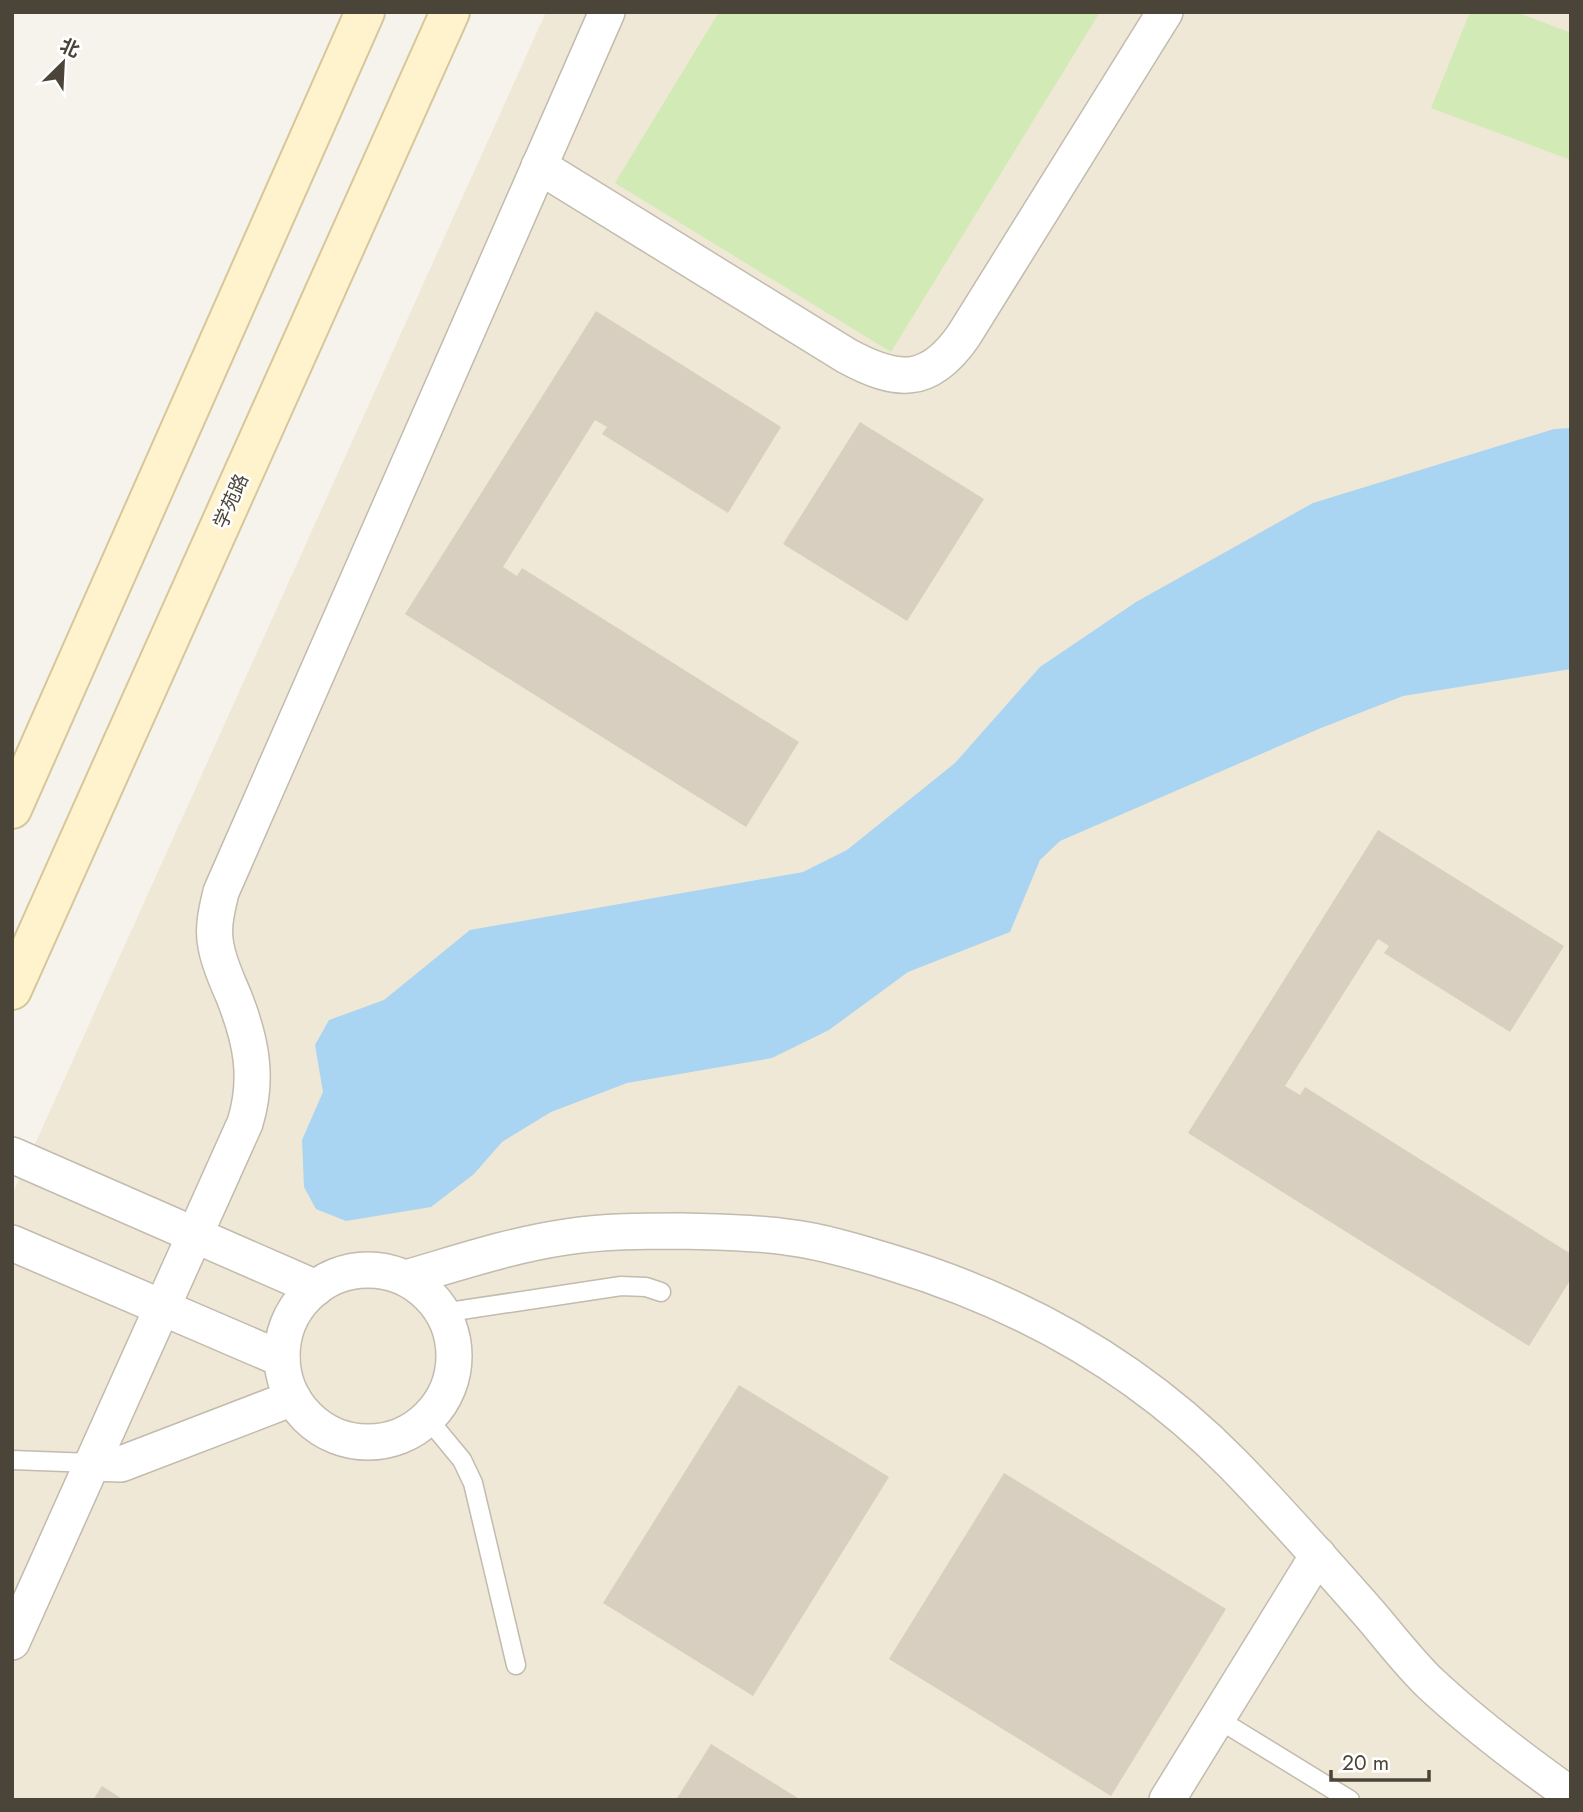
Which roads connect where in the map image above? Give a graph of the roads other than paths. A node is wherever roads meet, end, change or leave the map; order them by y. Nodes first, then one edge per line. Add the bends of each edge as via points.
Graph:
1 (365, 12) edge
2 (450, 12) edge
3 (607, 12) edge
4 (1165, 12) edge
5 (539, 166) junction
6 (12, 809) edge
7 (12, 990) edge
8 (12, 1155) edge
9 (195, 1235) junction
10 (12, 1243) edge
11 (406, 1278) junction
12 (316, 1288) junction
13 (661, 1292) dead end
14 (162, 1307) junction
15 (443, 1312) junction
16 (282, 1359) junction
17 (293, 1398) junction
18 (428, 1419) junction
19 (12, 1460) edge
20 (92, 1463) junction
21 (1318, 1555) junction
22 (12, 1642) edge
23 (516, 1665) dead end
24 (1218, 1719) junction
25 (1571, 1795) edge
26 (1167, 1800) edge
27 (1350, 1800) edge

1 - 6 main road
2 - 7 main road, 学苑路
3 - 5 street
4 - 5 street via 964,335 938,365 917,374 874,371
5 - 9 street via 221,892 215,943 247,1032 252,1100
8 - 9 street
9 - 12 street
9 - 14 street
10 - 14 street
11 - 12 street via 365,1270 344,1273
11 - 15 street via 424,1289
11 - 21 street via 492,1252 566,1237 638,1231 788,1237 861,1253 1010,1306 1140,1382 1232,1462
12 - 16 street via 290,1319
13 - 15 lane via 646,1286 621,1286
14 - 16 street
14 - 20 street
15 - 18 street via 454,1343 455,1364 442,1403
16 - 17 street
17 - 18 street via 313,1423 351,1441 392,1440
17 - 20 street via 121,1465
18 - 23 lane via 473,1483
19 - 20 lane
20 - 22 street
21 - 24 street
21 - 25 street via 1430,1683
24 - 26 street
24 - 27 lane

